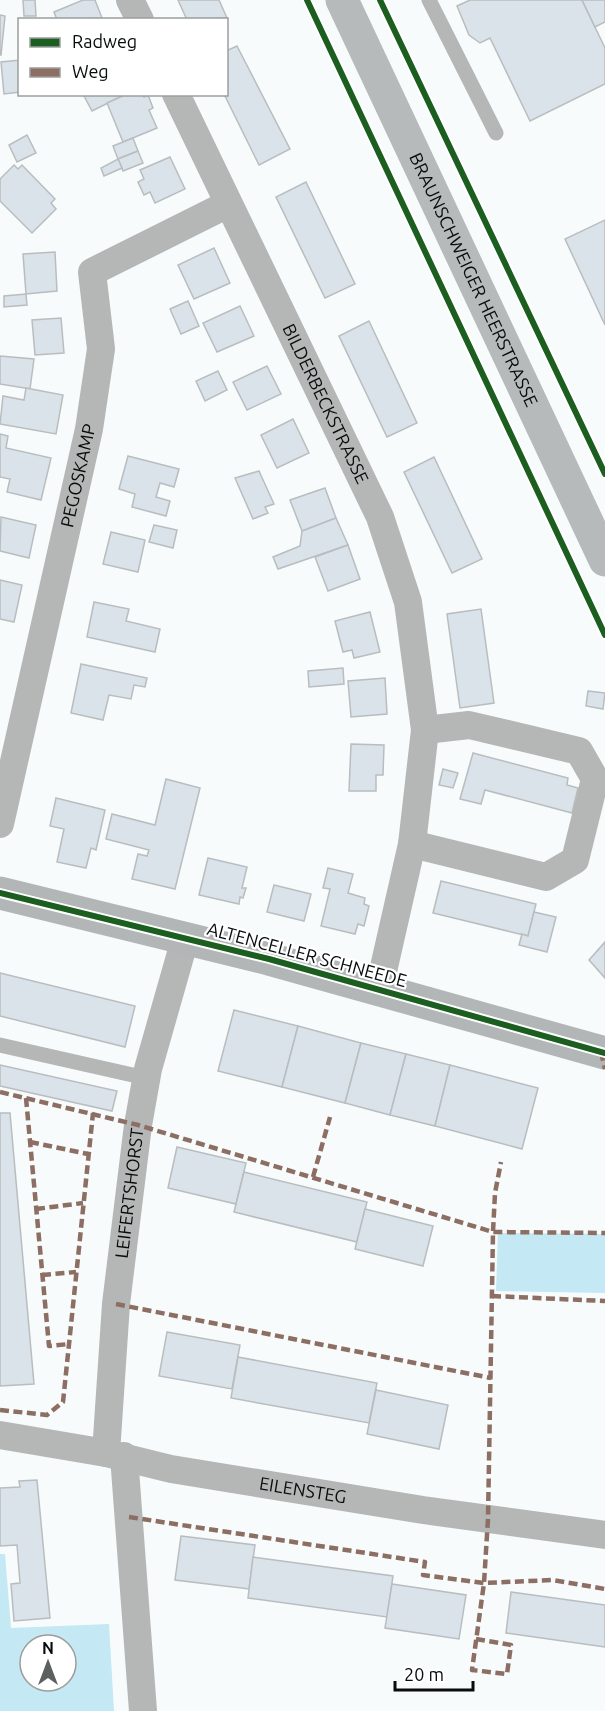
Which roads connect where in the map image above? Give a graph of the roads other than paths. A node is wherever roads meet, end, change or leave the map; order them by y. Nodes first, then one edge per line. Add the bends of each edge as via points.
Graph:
1 (130, 0) edge
2 (342, 0) edge
3 (429, 0) edge
4 (139, 18) edge
5 (177, 96) edge
6 (496, 133) dead end
7 (228, 204) junction
8 (598, 528) edge
9 (605, 560) edge
10 (425, 730) junction
11 (0, 824) edge
12 (412, 844) junction
13 (0, 893) edge
14 (185, 939) junction
15 (378, 989) junction
16 (0, 1045) edge
17 (605, 1053) edge
18 (147, 1078) junction
19 (0, 1435) edge
20 (115, 1455) junction
21 (605, 1535) edge
22 (143, 1711) edge

1 - 4 street
2 - 8 main road, BRAUNSCHWEIGER HEERSTRASSE
3 - 6 lane
5 - 7 street, BILDERBECKSTRASSE
7 - 10 street, BILDERBECKSTRASSE via 380,517 408,602
7 - 11 street, PEGOSKAMP via 92,272 100,349 89,429
8 - 9 main road, BRAUNSCHWEIGER HEERSTRASSE
10 - 12 street, BILDERBECKSTRASSE
10 - 12 street via 469,725 579,751 595,779 575,860 546,877
12 - 15 street, BILDERBECKSTRASSE
13 - 14 main road, ALTENCELLER SCHNEEDE
14 - 15 main road, ALTENCELLER SCHNEEDE
14 - 18 street, LEIFERTSHORST
15 - 17 main road, ALTENCELLER SCHNEEDE
16 - 18 lane
18 - 20 street, LEIFERTSHORST via 116,1304
19 - 20 street, EILENSTEG
20 - 21 street, EILENSTEG via 171,1469
20 - 22 street, LEIFERTSHORST

